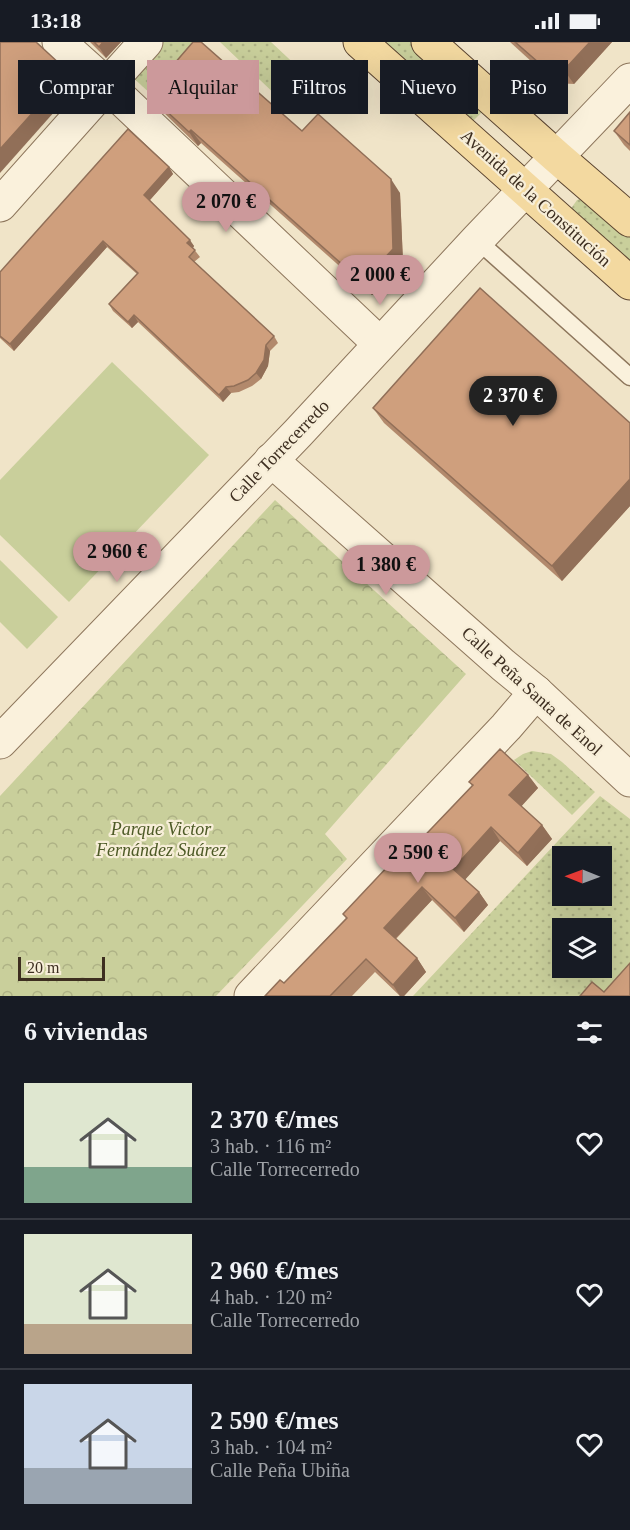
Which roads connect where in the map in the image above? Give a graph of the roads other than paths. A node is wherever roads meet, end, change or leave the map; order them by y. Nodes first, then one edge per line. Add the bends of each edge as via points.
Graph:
1 (59, 42) edge
2 (146, 42) edge
3 (360, 42) edge
4 (428, 42) edge
5 (85, 60) edge
6 (129, 60) edge
7 (630, 80) edge
8 (135, 102) edge
9 (81, 114) edge
10 (557, 157) junction
11 (526, 190) junction
12 (0, 205) edge
13 (630, 220) edge
14 (477, 240) junction
15 (630, 283) edge
16 (380, 344) junction
17 (630, 377) edge
18 (271, 460) junction
19 (536, 692) junction
20 (3, 732) edge
21 (630, 780) edge
22 (251, 996) edge

1 - 5 street
2 - 6 street
3 - 11 main road, Avenida de la Constitución
4 - 10 main road
7 - 10 street, Calle Torrecerredo
8 - 16 street
9 - 12 street
10 - 11 street, Calle Torrecerredo
10 - 13 main road
11 - 14 street, Calle Torrecerredo
11 - 15 main road, Avenida de la Constitución
14 - 16 street, Calle Torrecerredo
14 - 17 lane
16 - 18 street, Calle Torrecerredo
18 - 19 street, Calle Peña Santa de Enol
18 - 20 street, Calle Torrecerredo
19 - 21 street, Calle Peña Santa de Enol
19 - 22 street

